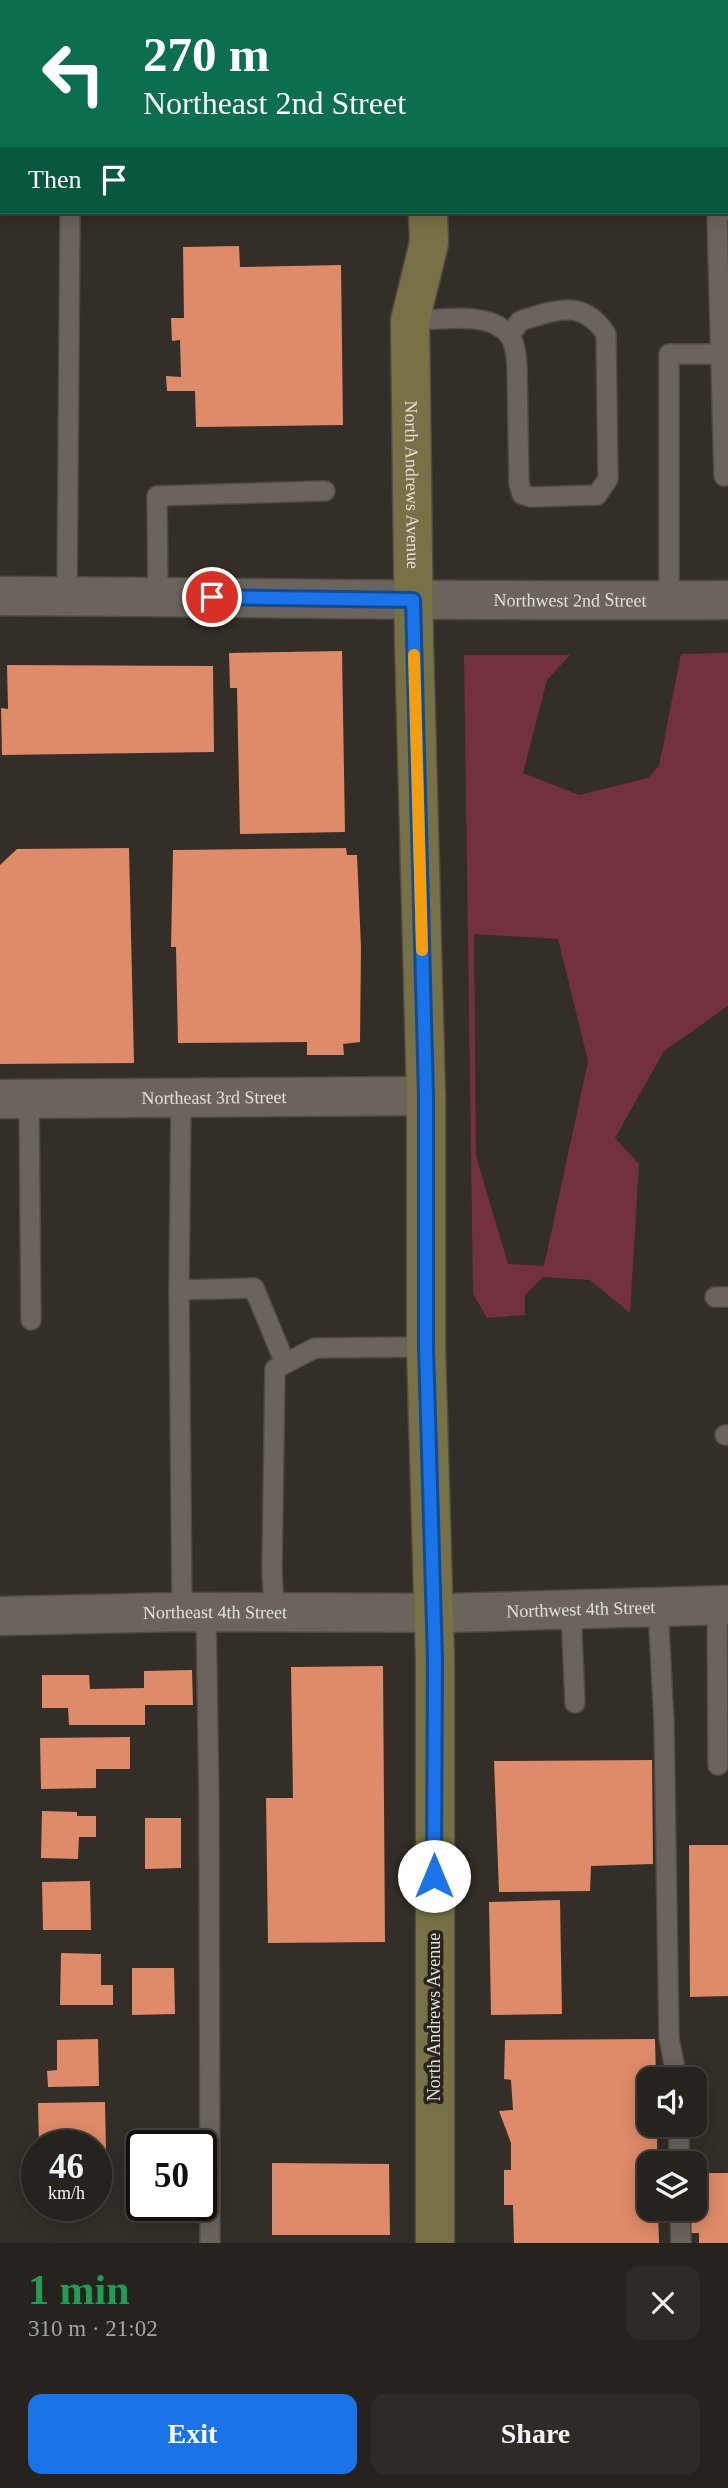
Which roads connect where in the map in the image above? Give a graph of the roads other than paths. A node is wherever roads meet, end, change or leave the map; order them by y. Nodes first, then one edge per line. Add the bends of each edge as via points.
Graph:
1 (70, 214) edge
2 (401, 214) edge
3 (428, 214) edge
4 (720, 214) edge
5 (723, 279) edge
6 (421, 281) junction
7 (410, 321) junction
8 (510, 335) junction
9 (721, 354) junction
10 (724, 476) dead end
11 (325, 491) dead end
12 (0, 596) edge
13 (158, 596) junction
14 (67, 597) junction
15 (413, 600) junction
16 (728, 600) edge
17 (669, 601) junction
18 (426, 1096) junction
19 (181, 1098) junction
20 (15, 1099) edge
21 (179, 1290) junction
22 (31, 1320) dead end
23 (426, 1347) junction
24 (285, 1363) junction
25 (722, 1605) edge
26 (659, 1608) junction
27 (274, 1611) junction
28 (571, 1611) junction
29 (194, 1612) junction
30 (432, 1613) junction
31 (0, 1616) edge
32 (575, 1703) dead end
33 (718, 1765) dead end
34 (675, 2067) edge
35 (680, 2221) edge
36 (209, 2243) edge
37 (435, 2243) edge
38 (681, 2243) edge

1 - 14 lane
2 - 6 main road via 405,240
3 - 6 main road, North Andrews Avenue via 429,243
4 - 5 lane
5 - 9 lane
6 - 7 main road, North Andrews Avenue
7 - 8 lane via 488,321
7 - 15 main road, North Andrews Avenue
8 - 8 lane via 516,357 522,494 597,495 608,479 606,334 584,312 566,309 520,321
9 - 10 lane
9 - 17 lane via 669,354
11 - 13 lane via 157,496
12 - 14 street, Northwest 2nd Street
13 - 14 street, Northwest 2nd Street
13 - 15 street, Northwest 2nd Street
15 - 17 street, Northwest 2nd Street
15 - 18 main road, North Andrews Avenue
16 - 17 street, Northwest 2nd Street
18 - 19 street, Northeast 3rd Street
18 - 23 main road, North Andrews Avenue
19 - 20 street, Northeast 3rd Street
19 - 21 lane
20 - 22 lane
21 - 24 lane via 254,1288
21 - 29 lane
23 - 24 lane via 315,1349
23 - 30 main road, North Andrews Avenue
24 - 27 lane via 275,1368
25 - 26 street, Northwest 4th Street
25 - 33 lane
26 - 28 street, Northwest 4th Street
26 - 34 lane via 669,2038
27 - 29 street, Northeast 4th Street
27 - 30 street, Northeast 4th Street
28 - 30 street, Northwest 4th Street
28 - 32 lane
29 - 31 street, Northeast 4th Street
29 - 36 lane via 209,1801
30 - 37 main road, North Andrews Avenue
35 - 38 lane

